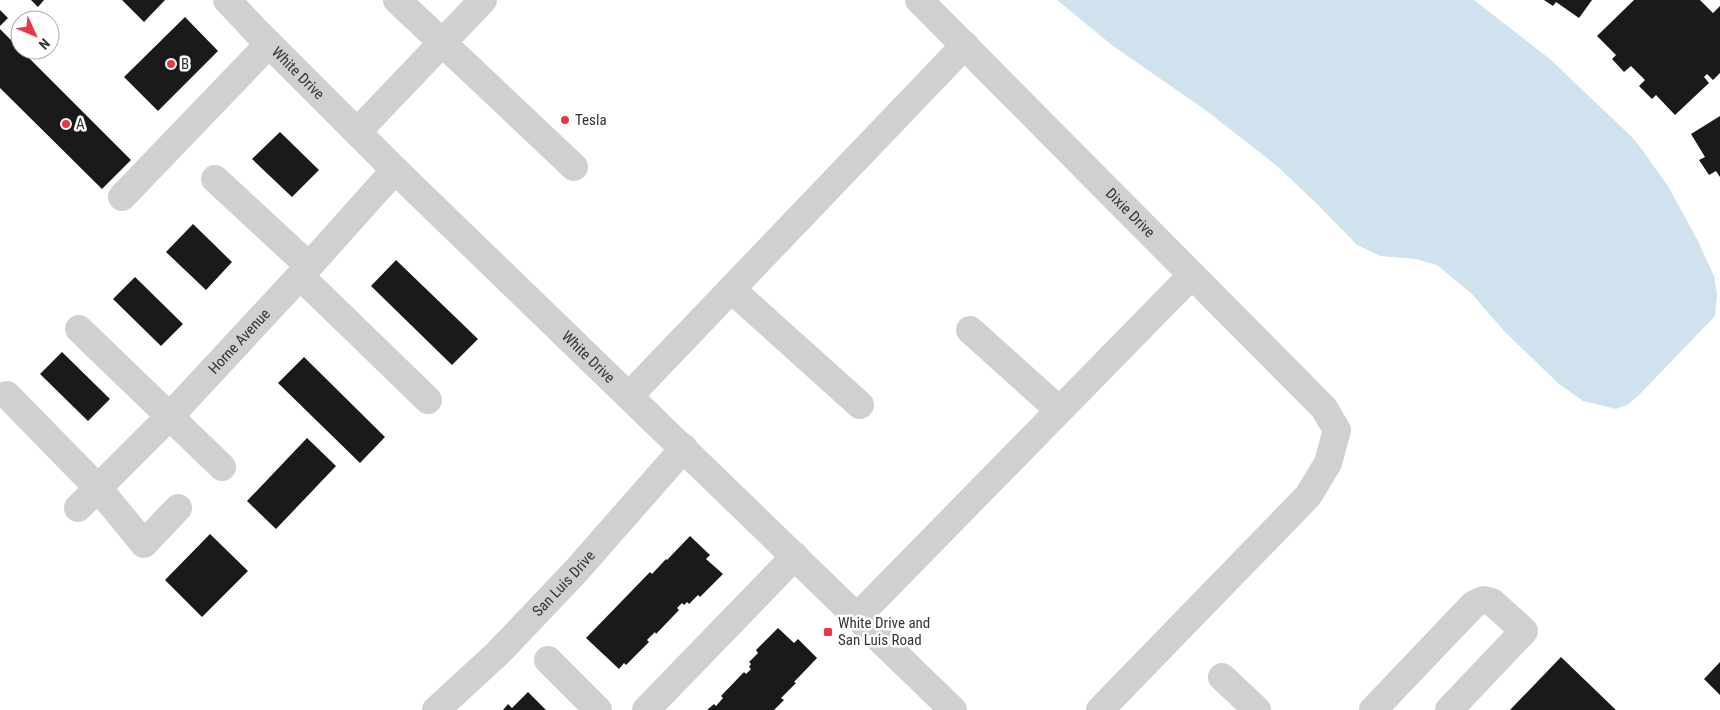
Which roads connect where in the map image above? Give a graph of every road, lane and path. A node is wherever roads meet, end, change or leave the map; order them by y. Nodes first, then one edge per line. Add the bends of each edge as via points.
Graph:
1 (227, 0) edge
2 (397, 0) edge
3 (483, 0) edge
4 (919, 0) edge
5 (442, 43) junction
6 (269, 44) junction
7 (964, 45) junction
8 (357, 132) junction
9 (574, 166) dead end
10 (395, 170) junction
11 (215, 179) dead end
12 (122, 197) dead end
13 (304, 271) junction
14 (1192, 275) junction
15 (731, 289) junction
16 (79, 329) dead end
17 (970, 330) dead end
18 (7, 395) dead end
19 (629, 396) junction
20 (428, 400) dead end
21 (860, 405) dead end
22 (1059, 410) junction
23 (170, 416) junction
24 (684, 448) junction
25 (222, 467) dead end
26 (98, 488) junction
27 (78, 508) dead end
28 (178, 508) dead end
29 (795, 556) junction
30 (857, 617) junction
31 (548, 660) dead end
32 (1222, 677) dead end
33 (436, 710) edge
34 (598, 710) edge
35 (646, 710) edge
36 (953, 710) edge
37 (1100, 710) edge
38 (1257, 710) edge
39 (1373, 710) edge
40 (1449, 710) edge

1 - 6 street, White Drive
2 - 5 street
3 - 5 street
4 - 7 street, Dixie Drive
5 - 8 street
5 - 9 street
6 - 8 street, White Drive
6 - 12 street
7 - 14 street, Dixie Drive
7 - 15 street
8 - 10 street, White Drive
10 - 13 street, Horne Avenue
10 - 19 street, White Drive
11 - 13 street
13 - 20 street
13 - 23 street, Horne Avenue
14 - 22 street
14 - 37 street, Dixie Drive via 1324,408 1336,430 1328,463 1308,496
15 - 19 street
15 - 21 street
16 - 23 street
17 - 22 street
18 - 26 street
19 - 24 street, White Drive
22 - 30 street
23 - 25 street
23 - 26 street, Horne Avenue
24 - 29 street, White Drive
24 - 33 street, San Luis Drive via 498,653
26 - 27 street, Horne Avenue
26 - 28 street via 144,544
29 - 30 street, White Drive
29 - 35 street
30 - 36 street, White Drive
31 - 34 street
32 - 38 street
39 - 40 street via 1474,604 1484,600 1492,602 1524,631

